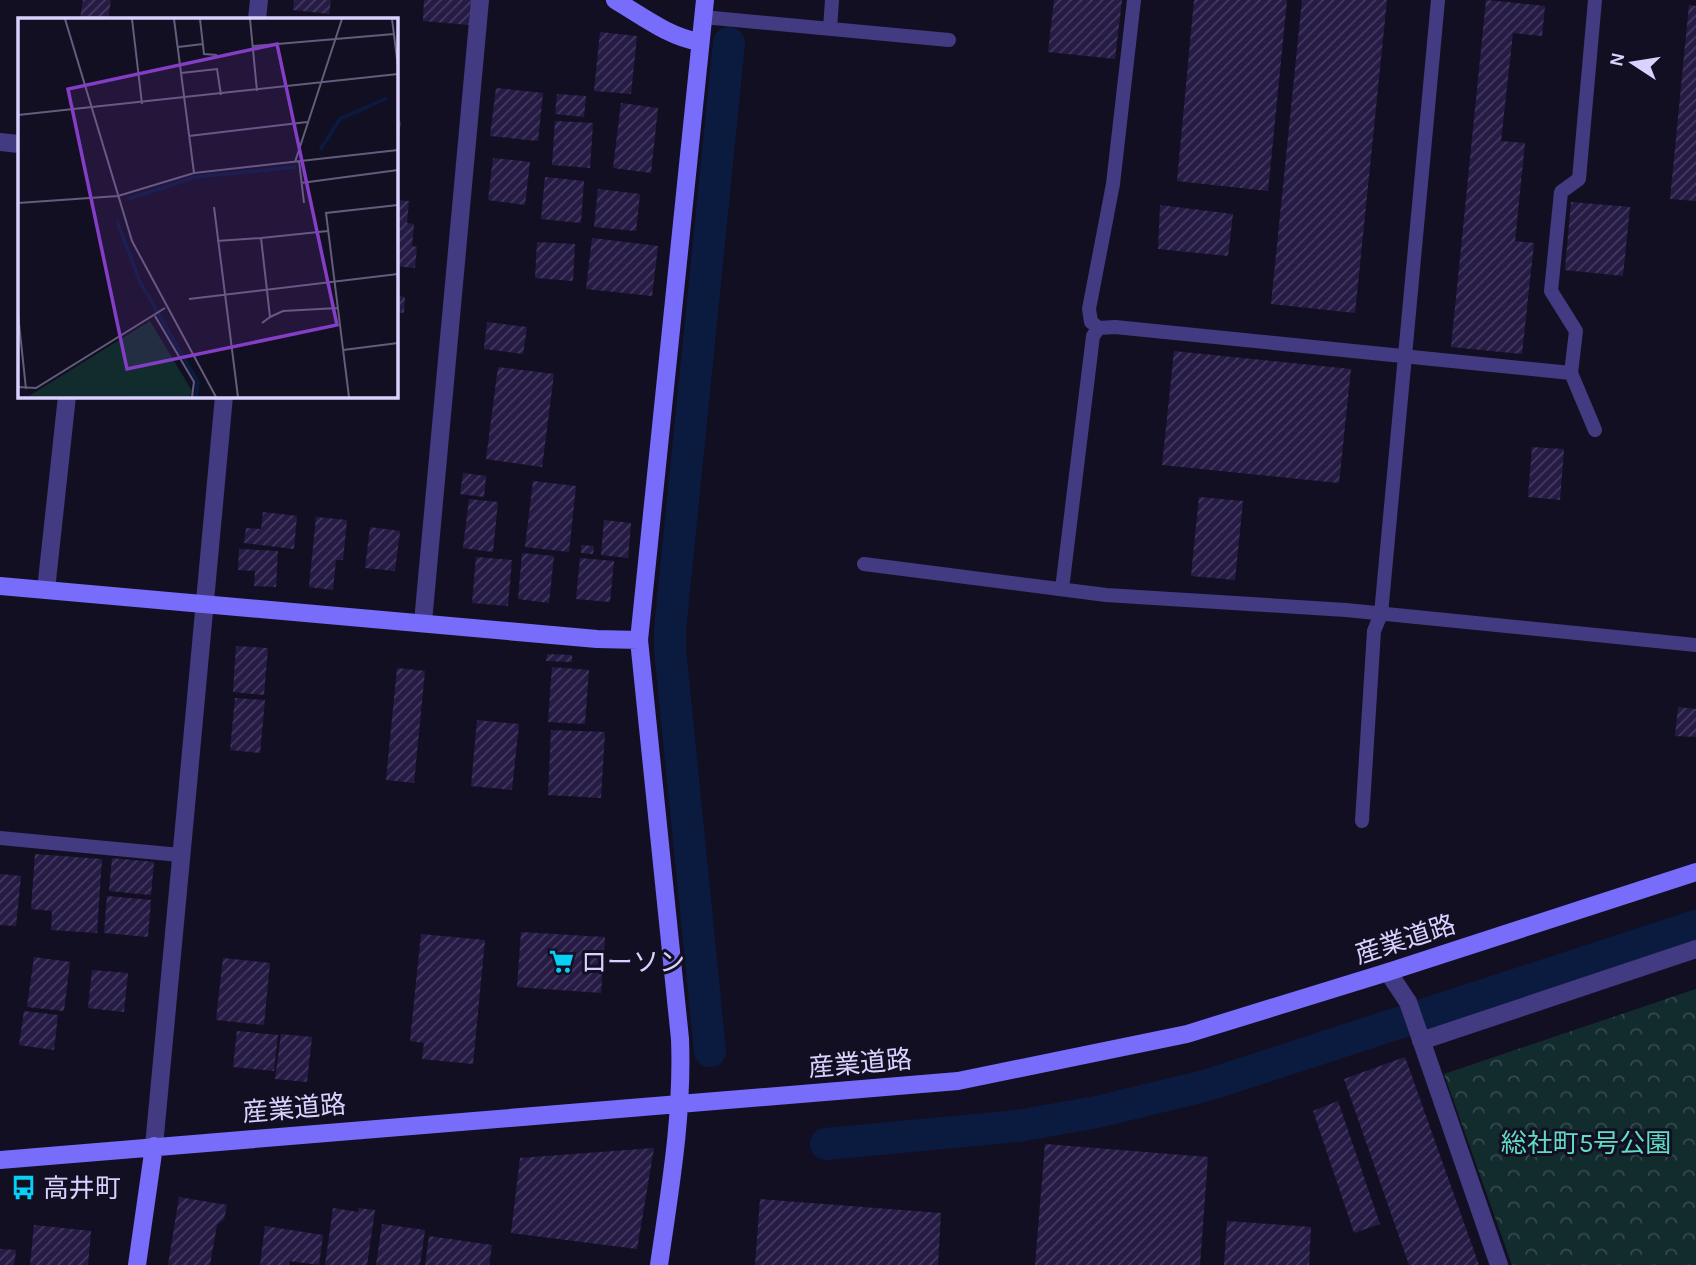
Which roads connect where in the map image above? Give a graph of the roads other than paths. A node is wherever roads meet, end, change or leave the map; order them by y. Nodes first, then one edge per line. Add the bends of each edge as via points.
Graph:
1 (259, 0) edge
2 (480, 0) edge
3 (615, 0) edge
4 (832, 0) edge
5 (1134, 0) edge
6 (1438, 0) edge
7 (1595, 0) edge
8 (704, 8) edge
9 (257, 18) edge
10 (830, 29) junction
11 (949, 40) dead end
12 (701, 42) junction
13 (0, 142) edge
14 (18, 144) edge
15 (1099, 328) junction
16 (1405, 355) junction
17 (1571, 373) junction
18 (67, 397) edge
19 (224, 397) edge
20 (1595, 430) dead end
21 (864, 564) dead end
22 (0, 586) edge
23 (1062, 589) junction
24 (46, 590) junction
25 (206, 605) junction
26 (1381, 614) junction
27 (423, 622) junction
28 (639, 640) junction
29 (1696, 645) edge
30 (1362, 821) dead end
31 (0, 838) edge
32 (180, 855) junction
33 (1696, 872) edge
34 (1696, 949) edge
35 (1388, 972) junction
36 (1421, 1041) junction
37 (681, 1104) junction
38 (154, 1146) junction
39 (0, 1160) edge
40 (137, 1265) edge
41 (659, 1265) edge
42 (1499, 1265) edge

1 - 9 street
2 - 27 street
3 - 12 street via 665,30
4 - 10 lane
5 - 15 lane via 1113,184 1090,309 1091,322
6 - 16 lane
7 - 17 lane via 1579,179 1561,192 1551,291 1576,331
8 - 10 lane
8 - 12 street
10 - 11 lane
12 - 28 street
13 - 14 street
15 - 16 lane
15 - 23 lane via 1093,336
16 - 17 lane
16 - 26 lane
17 - 20 lane
18 - 24 street
19 - 25 street
21 - 23 lane
22 - 24 street
23 - 26 lane
24 - 25 street
25 - 27 street
25 - 32 street
26 - 29 lane
26 - 30 lane via 1374,631
27 - 28 street
28 - 37 street via 680,1039
31 - 32 lane
32 - 38 street
33 - 35 street, 産業道路
34 - 36 street
35 - 36 street via 1408,1002
35 - 37 street, 産業道路 via 1187,1034 958,1081
36 - 42 street
37 - 38 street, 産業道路
37 - 41 street
38 - 39 street, 産業道路
38 - 40 street

